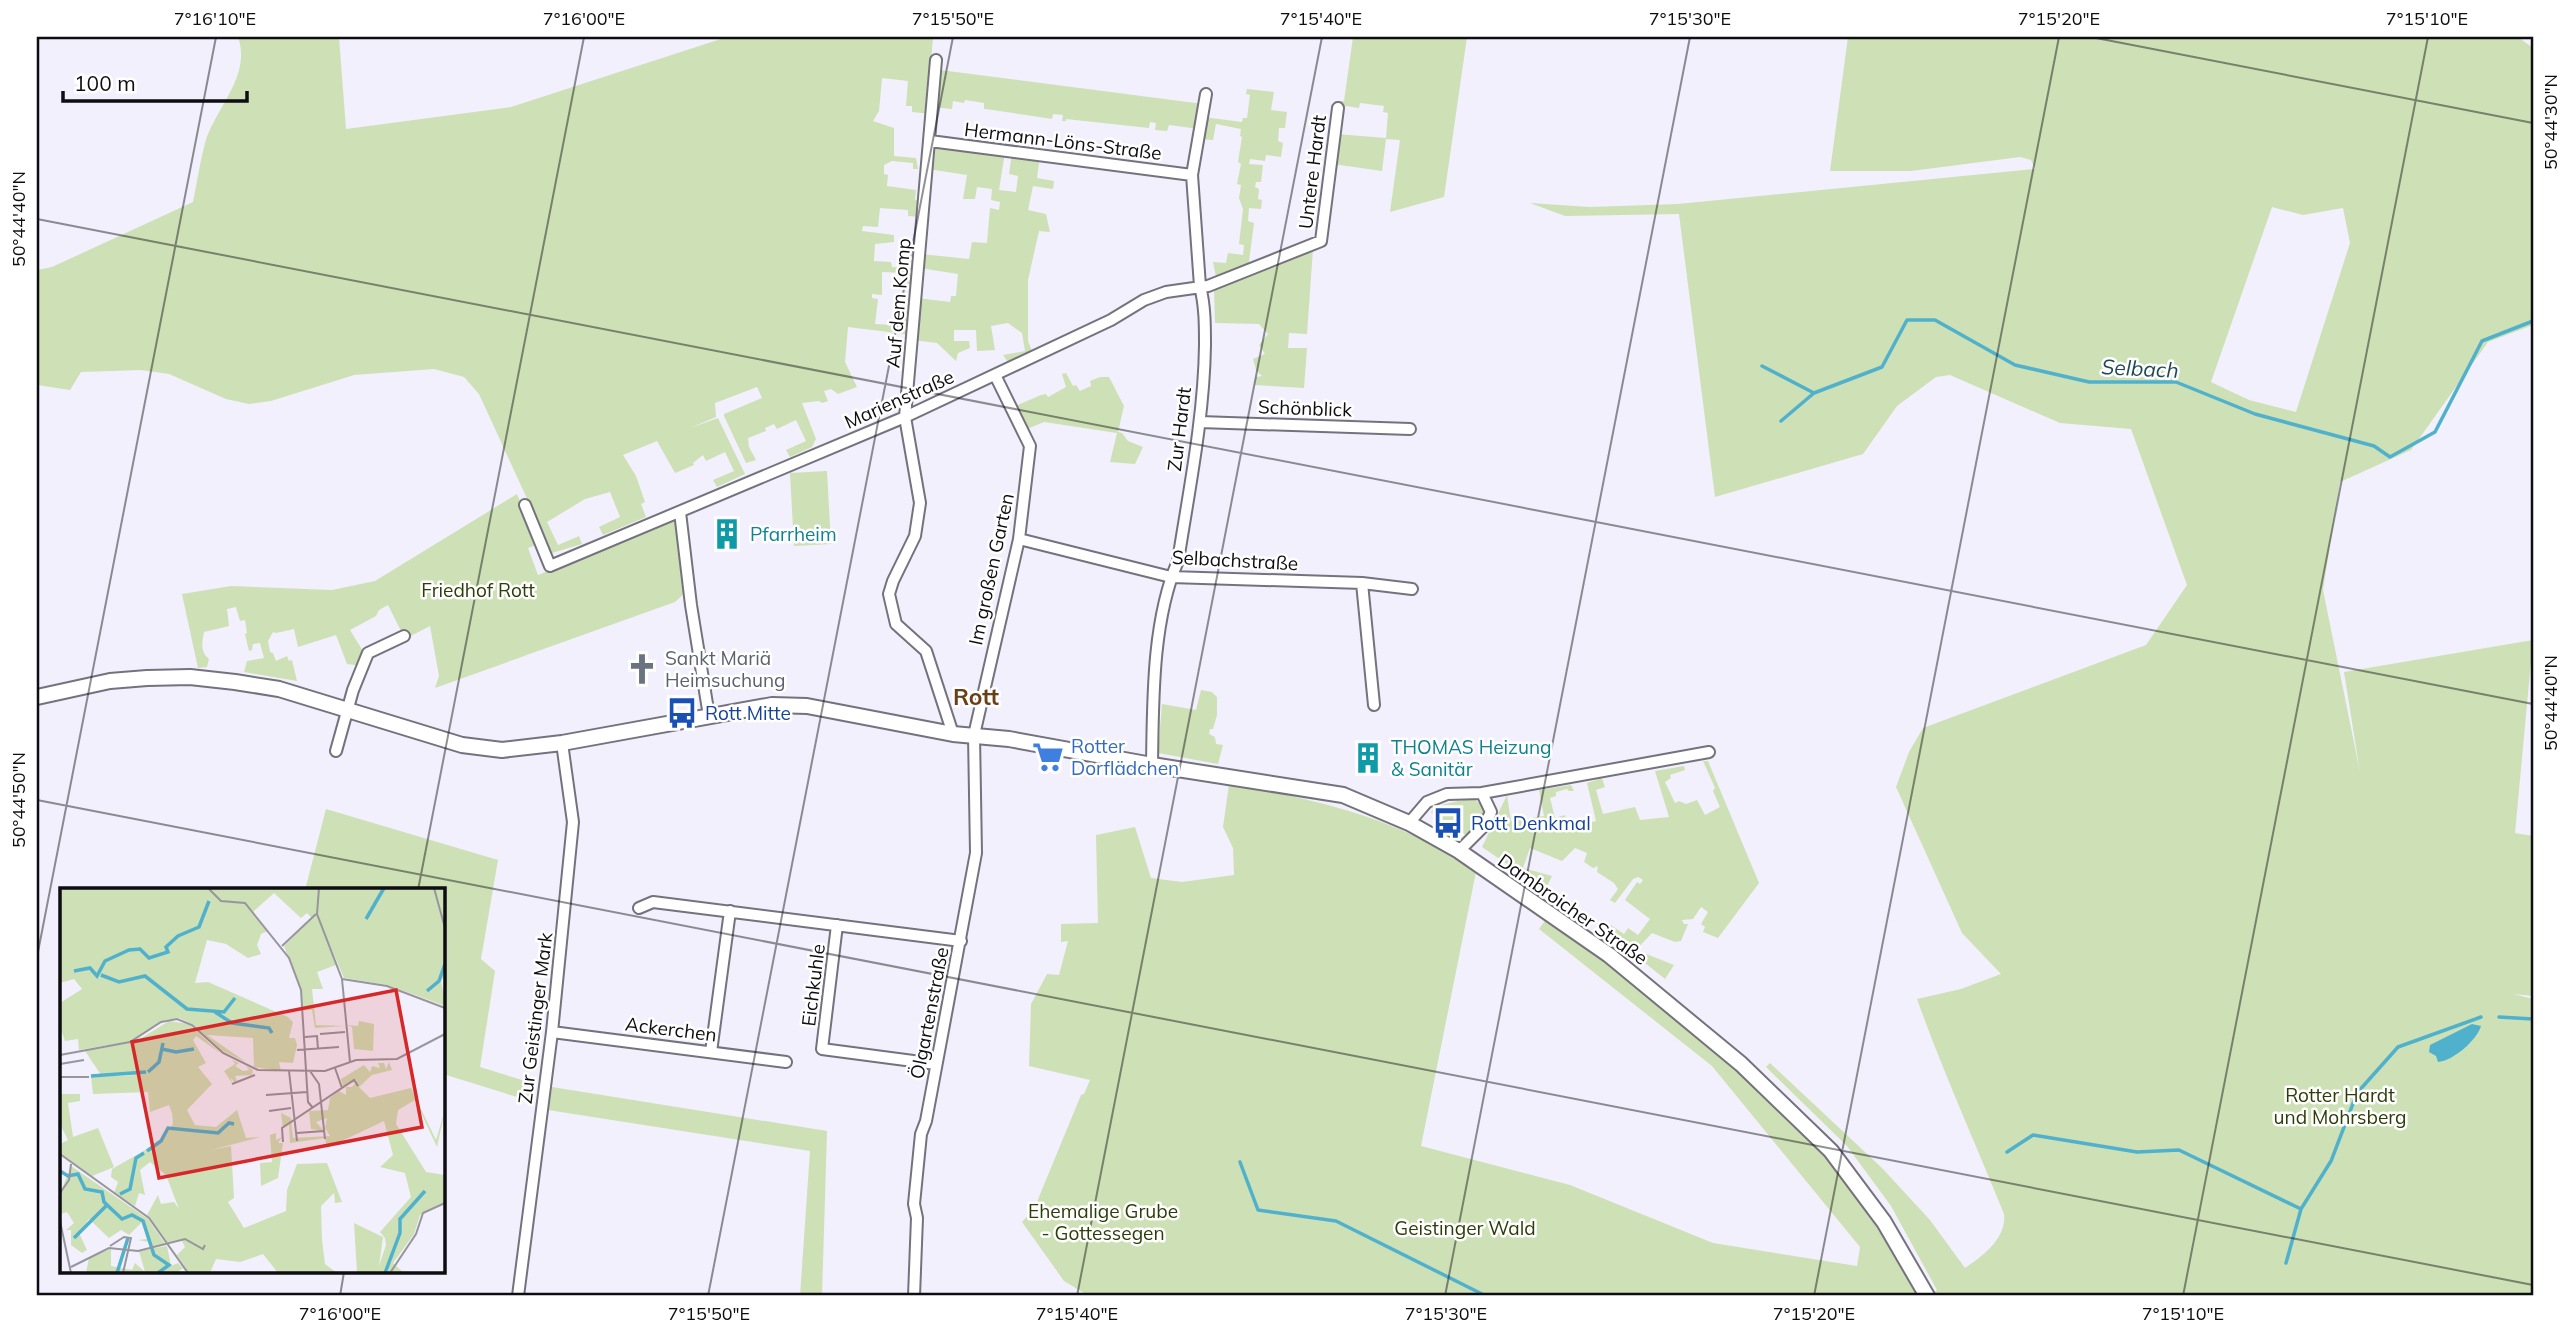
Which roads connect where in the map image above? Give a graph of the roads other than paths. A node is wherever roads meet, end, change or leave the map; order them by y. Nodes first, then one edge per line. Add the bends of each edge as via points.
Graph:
1 (936, 60) dead end
2 (1206, 94) dead end
3 (1338, 108) dead end
4 (930, 141) junction
5 (1192, 175) junction
6 (1321, 241) joint
7 (1200, 286) junction
8 (995, 375) junction
9 (905, 416) junction
10 (1200, 422) junction
11 (1409, 429) dead end
12 (525, 505) dead end
13 (680, 513) junction
14 (1019, 539) junction
15 (1171, 577) junction
16 (1362, 583) junction
17 (1412, 589) dead end
18 (404, 636) dead end
19 (37, 697) edge
20 (1374, 705) dead end
21 (348, 709) junction
22 (709, 716) junction
23 (953, 734) junction
24 (974, 735) junction
25 (562, 743) junction
26 (336, 751) dead end
27 (1709, 752) dead end
28 (1152, 765) junction
29 (1482, 793) junction
30 (1409, 823) junction
31 (1459, 851) junction
32 (639, 908) dead end
33 (730, 912) junction
34 (838, 925) junction
35 (961, 941) junction
36 (552, 1032) junction
37 (711, 1052) junction
38 (786, 1062) dead end
39 (936, 1064) junction
40 (518, 1296) edge
41 (914, 1296) edge
42 (1927, 1296) edge

1 - 4 street, Auf dem Komp
2 - 5 street, Zur Hardt
3 - 6 street, Untere Hardt
4 - 5 street, Hermann-Löns-Straße
4 - 9 street, Auf dem Komp
5 - 7 street, Zur Hardt
6 - 7 street, Marienstraße
7 - 8 street, Marienstraße via 1144,300
7 - 10 street, Zur Hardt via 1205,304 1205,366
8 - 9 street, Marienstraße
8 - 14 street, Im großen Garten via 1030,446
9 - 13 street, Marienstraße
9 - 23 street, Auf dem Komp via 920,503 915,536 889,594 896,624 926,651
10 - 11 street, Schönblick
10 - 15 street, Zur Hardt via 1178,561
12 - 13 street, Marienstraße via 550,566
13 - 22 street
14 - 15 street, Selbachstraße
14 - 24 street, Im großen Garten
15 - 16 street, Selbachstraße
15 - 28 street, Zur Hardt via 1159,636
16 - 17 street, Selbachstraße
16 - 20 street
18 - 21 street via 368,653
19 - 21 street, Dambroicher Straße via 110,681 190,677 279,690
21 - 25 street, Dambroicher Straße via 462,745 502,750
21 - 26 street
22 - 23 street, Dambroicher Straße via 772,705 807,706
22 - 25 street, Dambroicher Straße
23 - 24 street, Dambroicher Straße
24 - 28 street, Dambroicher Straße
24 - 35 street, Ölgartenstraße via 976,853
25 - 36 street, Zur Geistinger Mark via 573,822
27 - 29 street
28 - 30 street, Dambroicher Straße via 1343,795
29 - 30 street via 1447,794 1427,802
29 - 31 street via 1491,812
30 - 31 street, Dambroicher Straße
31 - 42 street, Dambroicher Straße via 1609,955 1741,1063 1832,1151 1884,1222
32 - 33 street, Eichkuhle via 653,902
33 - 34 street, Eichkuhle
33 - 37 street
34 - 35 street, Eichkuhle
34 - 39 street, Eichkuhle via 822,1049
35 - 39 street, Ölgartenstraße
36 - 37 street, Ackerchen
36 - 40 street, Zur Geistinger Mark
37 - 38 street, Ackerchen
39 - 41 street, Ölgartenstraße via 921,1134 914,1204

